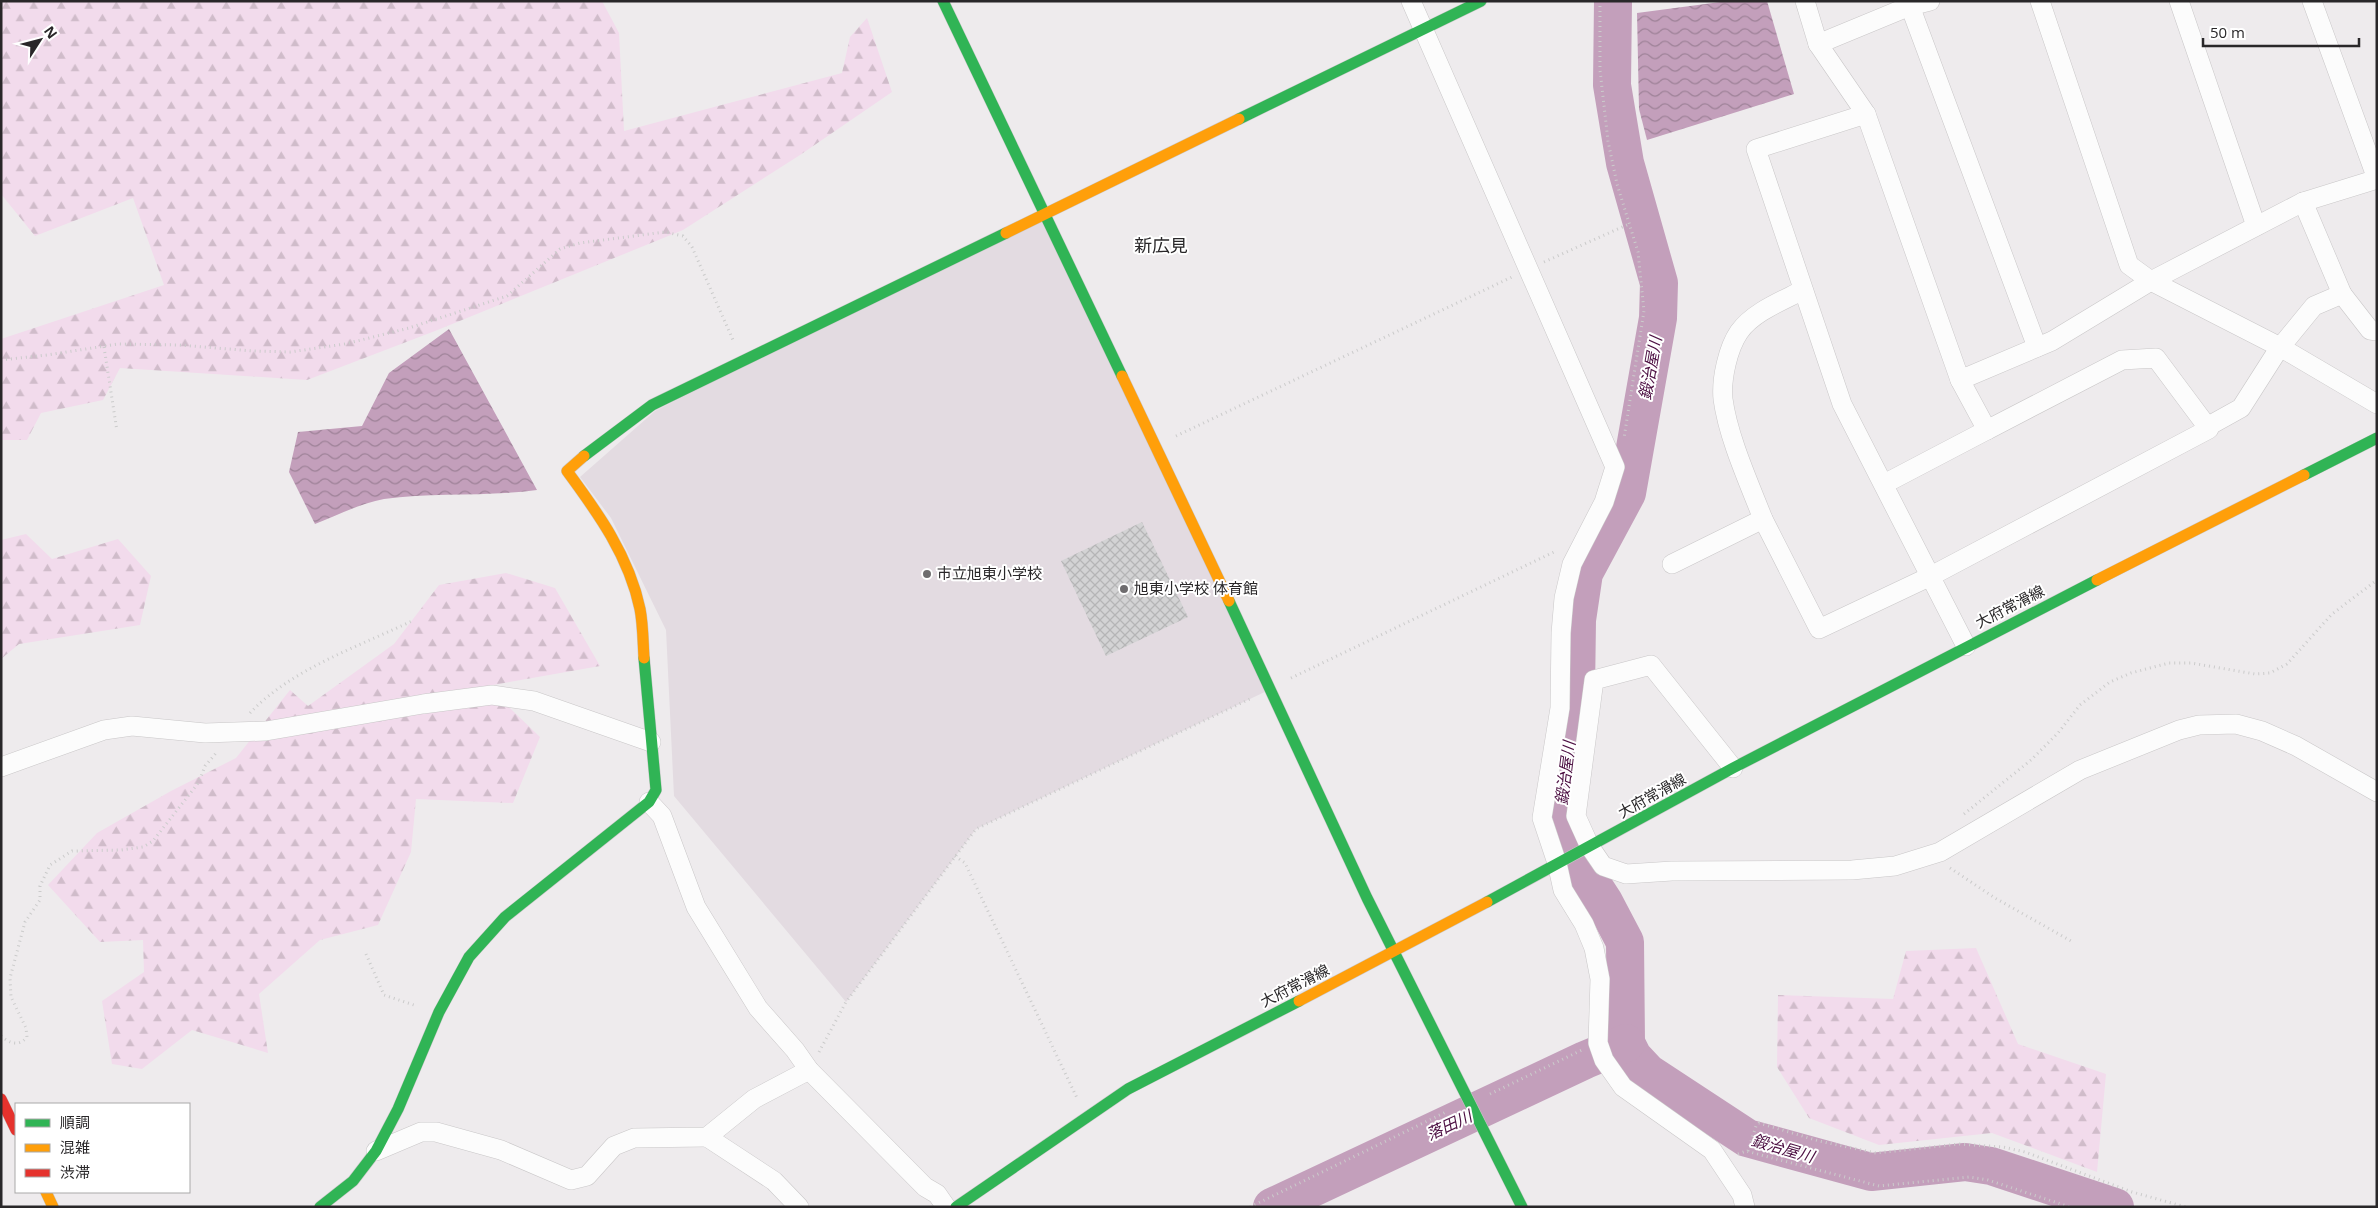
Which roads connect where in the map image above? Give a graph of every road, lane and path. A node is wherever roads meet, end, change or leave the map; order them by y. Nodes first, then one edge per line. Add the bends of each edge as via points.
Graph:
1 (943, 1) edge
2 (1411, 1) edge
3 (1481, 1) edge
4 (1600, 1) edge
5 (1805, 1) edge
6 (1930, 1) edge
7 (2040, 1) edge
8 (2179, 1) edge
9 (2312, 1) edge
10 (1910, 6) junction
11 (1423, 29) junction
12 (1818, 44) junction
13 (1866, 114) junction
14 (2303, 202) junction
15 (1044, 212) junction
16 (1629, 224) junction
17 (2256, 226) junction
18 (1529, 269) junction
19 (2151, 281) junction
20 (1804, 290) junction
21 (2342, 294) junction
22 (2377, 331) edge
23 (104, 347) junction
24 (2037, 347) junction
25 (2280, 347) junction
26 (1, 360) edge
27 (742, 360) junction
28 (1960, 380) junction
29 (2377, 404) edge
30 (2214, 423) dead end
31 (1987, 430) junction
32 (117, 432) dead end
33 (2377, 438) edge
34 (1155, 446) junction
35 (1615, 467) junction
36 (1884, 484) junction
37 (1763, 519) junction
38 (1579, 551) junction
39 (1672, 564) dead end
40 (1931, 576) junction
41 (414, 620) dead end
42 (1966, 646) junction
43 (1271, 689) junction
44 (233, 732) junction
45 (651, 742) junction
46 (1, 767) edge
47 (1733, 768) junction
48 (2377, 792) edge
49 (649, 802) junction
50 (1587, 848) junction
51 (955, 856) junction
52 (1561, 861) junction
53 (1394, 952) junction
54 (366, 954) dead end
55 (439, 1012) junction
56 (1, 1036) edge
57 (1598, 1043) junction
58 (809, 1070) junction
59 (1, 1099) edge
60 (1469, 1101) junction
61 (1088, 1116) junction
62 (15, 1128) edge
63 (707, 1137) junction
64 (376, 1150) junction
65 (1748, 1151) junction
66 (1721, 1161) junction
67 (46, 1193) edge
68 (53, 1207) edge
69 (320, 1207) edge
70 (799, 1207) edge
71 (946, 1207) edge
72 (956, 1207) edge
73 (1250, 1207) edge
74 (1522, 1207) edge
75 (1745, 1207) edge
76 (2070, 1207) edge
77 (2186, 1207) edge

1 - 15 street
2 - 11 street
3 - 11 street
4 - 16 path via 1602,102 1617,184
5 - 12 street
6 - 10 street
7 - 19 street via 2129,265
8 - 17 street
9 - 14 street via 2377,179
10 - 12 street
10 - 24 street
11 - 15 street
11 - 18 street
12 - 13 street
13 - 20 street via 1756,149
13 - 28 street
14 - 17 street
14 - 21 street
15 - 27 street
15 - 34 street
16 - 18 path
16 - 35 path via 1638,252 1644,311 1626,429
17 - 19 street
18 - 34 path
18 - 35 street
19 - 24 street via 2098,315
19 - 25 street
20 - 36 street via 1842,404
20 - 37 street via 1766,310 1739,332 1724,381 1723,398 1740,461
21 - 22 street via 2370,330
21 - 25 street via 2314,306
23 - 26 path
23 - 27 path via 118,344 179,345 290,352 345,344 409,328 507,296 560,249 580,243 665,232 683,236 692,247
23 - 32 path
24 - 28 street
25 - 29 street
25 - 30 street via 2241,408
27 - 45 street via 652,405 567,472 601,517 626,564 640,609
28 - 31 street
31 - 36 street
31 - 40 street via 2122,360 2156,358 2209,429
33 - 42 street, 大府常滑線
34 - 43 street
35 - 38 street via 1604,502
36 - 40 street
37 - 39 street
37 - 40 street via 1819,629
38 - 43 path via 1568,545
38 - 52 street via 1572,564 1564,598 1560,708 1542,818
40 - 42 street
41 - 44 path via 282,685 260,701
42 - 47 street, 大府常滑線
43 - 51 path via 976,829
43 - 53 street
44 - 45 street via 266,731 492,695 534,702
44 - 46 street via 205,734 132,726 104,730
44 - 56 path via 205,766 199,782 153,842 121,850 72,851 50,865 40,886 40,900 25,922 10,978 11,997 27,1037 16,1044
45 - 49 street via 656,790
47 - 50 street, 大府常滑線
47 - 50 street via 1651,665 1594,680 1576,816
48 - 50 street via 2296,746 2262,731 2216,723 2179,730 2080,770 1940,852 1895,866 1852,870 1626,874 1602,866
49 - 55 street via 505,917 469,958
49 - 58 street via 662,816 696,907 721,949 758,1008
50 - 52 street, 大府常滑線
51 - 58 path via 846,1002
51 - 61 path via 965,863
52 - 53 street, 大府常滑線
52 - 57 street via 1563,890 1594,948 1600,979
53 - 60 street
53 - 61 street, 大府常滑線 via 1128,1089
54 - 55 path via 384,995
55 - 64 street via 398,1109
57 - 60 path via 1489,1095
57 - 66 street via 1604,1060 1623,1087 1712,1150
58 - 63 street via 754,1099
58 - 71 street via 926,1187 937,1194
59 - 62 street
60 - 73 path
60 - 74 street
61 - 72 street, 大府常滑線
63 - 64 street via 634,1138 614,1146 587,1176 571,1180 502,1150 436,1132 421,1132
63 - 70 street via 774,1181
64 - 69 street via 353,1181
65 - 66 path
65 - 76 path via 1879,1186 1968,1177 1988,1180
65 - 77 path via 1760,1123 1819,1141 1876,1153 1959,1144 2003,1146 2132,1192
66 - 75 street via 1742,1195
67 - 68 street

